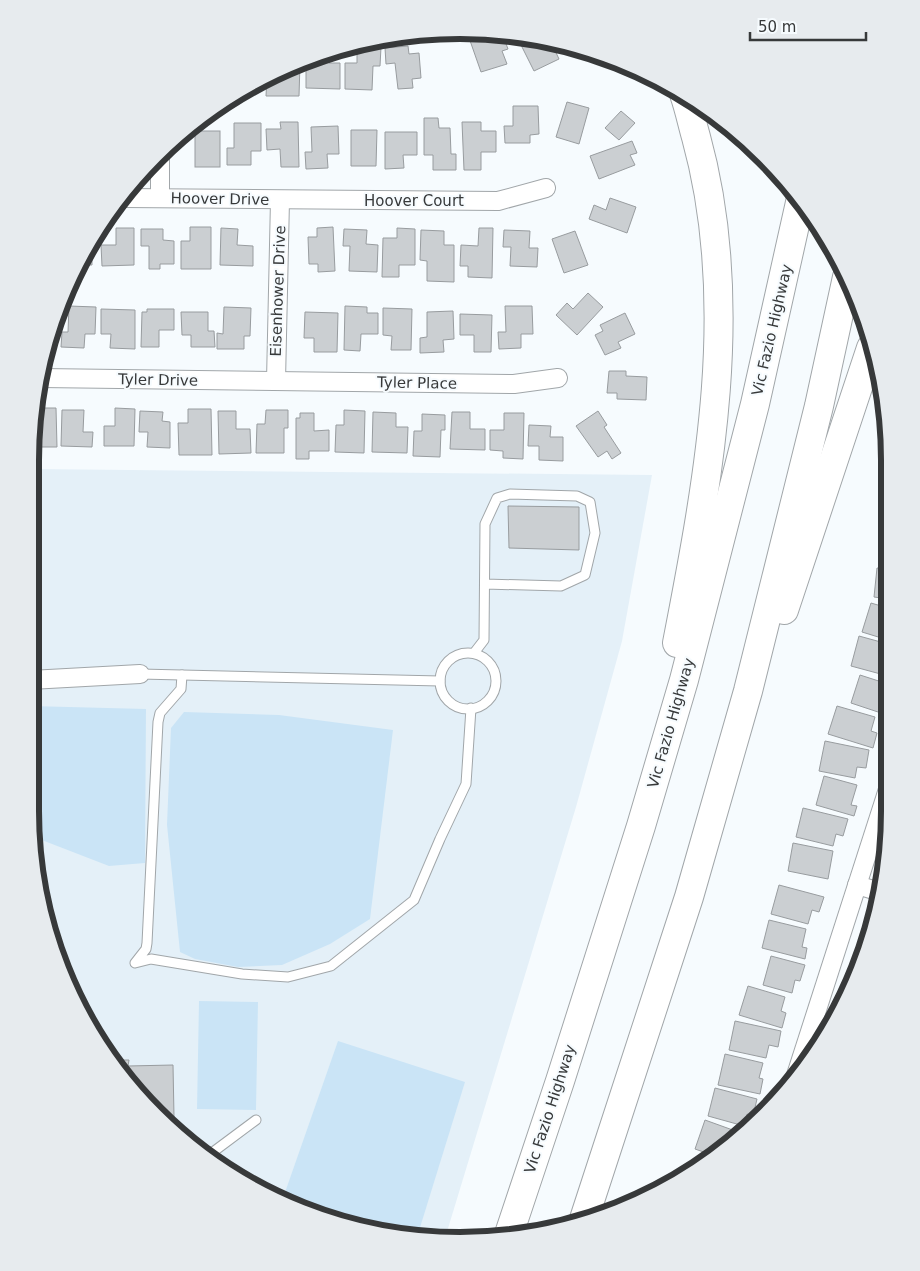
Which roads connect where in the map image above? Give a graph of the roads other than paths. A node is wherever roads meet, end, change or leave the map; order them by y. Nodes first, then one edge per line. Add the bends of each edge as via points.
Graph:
1 (687, 106) edge
2 (160, 164) edge
3 (546, 188) dead end
4 (131, 198) edge
5 (160, 198) junction
6 (280, 200) junction
7 (798, 210) edge
8 (844, 287) edge
9 (868, 356) edge
10 (47, 378) edge
11 (558, 378) dead end
12 (276, 381) junction
13 (485, 584) junction
14 (474, 653) junction
15 (140, 674) joint
16 (182, 675) junction
17 (39, 680) edge
18 (440, 681) junction
19 (748, 691) junction
20 (470, 708) junction
21 (881, 811) edge
22 (641, 826) junction
23 (857, 885) junction
24 (874, 890) edge
25 (806, 1051) edge
26 (256, 1120) dead end
27 (213, 1152) edge
28 (586, 1213) edge
29 (511, 1229) edge

1 - 22 highway via 704,165 712,210 719,307 717,361 697,541
2 - 5 street, Hoover Drive
3 - 6 street, Hoover Court via 498,201
4 - 5 street, Hoover Drive
5 - 6 street, Hoover Drive
6 - 12 street, Eisenhower Drive
7 - 22 highway, Vic Fazio Highway via 756,404 706,600
8 - 19 highway
9 - 19 highway via 778,627
10 - 12 street, Tyler Drive
11 - 12 street, Tyler Place via 514,384
13 - 13 lane via 486,524 497,498 510,494 577,496 590,502 595,533 585,575 561,586
13 - 14 lane via 484,640
14 - 18 lane via 451,659 445,665
14 - 20 lane via 490,663 496,681 490,699
15 - 16 lane
15 - 17 street
16 - 18 lane
16 - 20 lane via 181,689 160,713 158,722 147,942 146,950 135,963 151,959 242,974 288,977 331,966 414,900 466,784
18 - 20 lane via 447,699 454,705
19 - 28 highway via 689,897
21 - 23 street
22 - 29 highway, Vic Fazio Highway
23 - 24 street
23 - 25 street
26 - 27 lane

